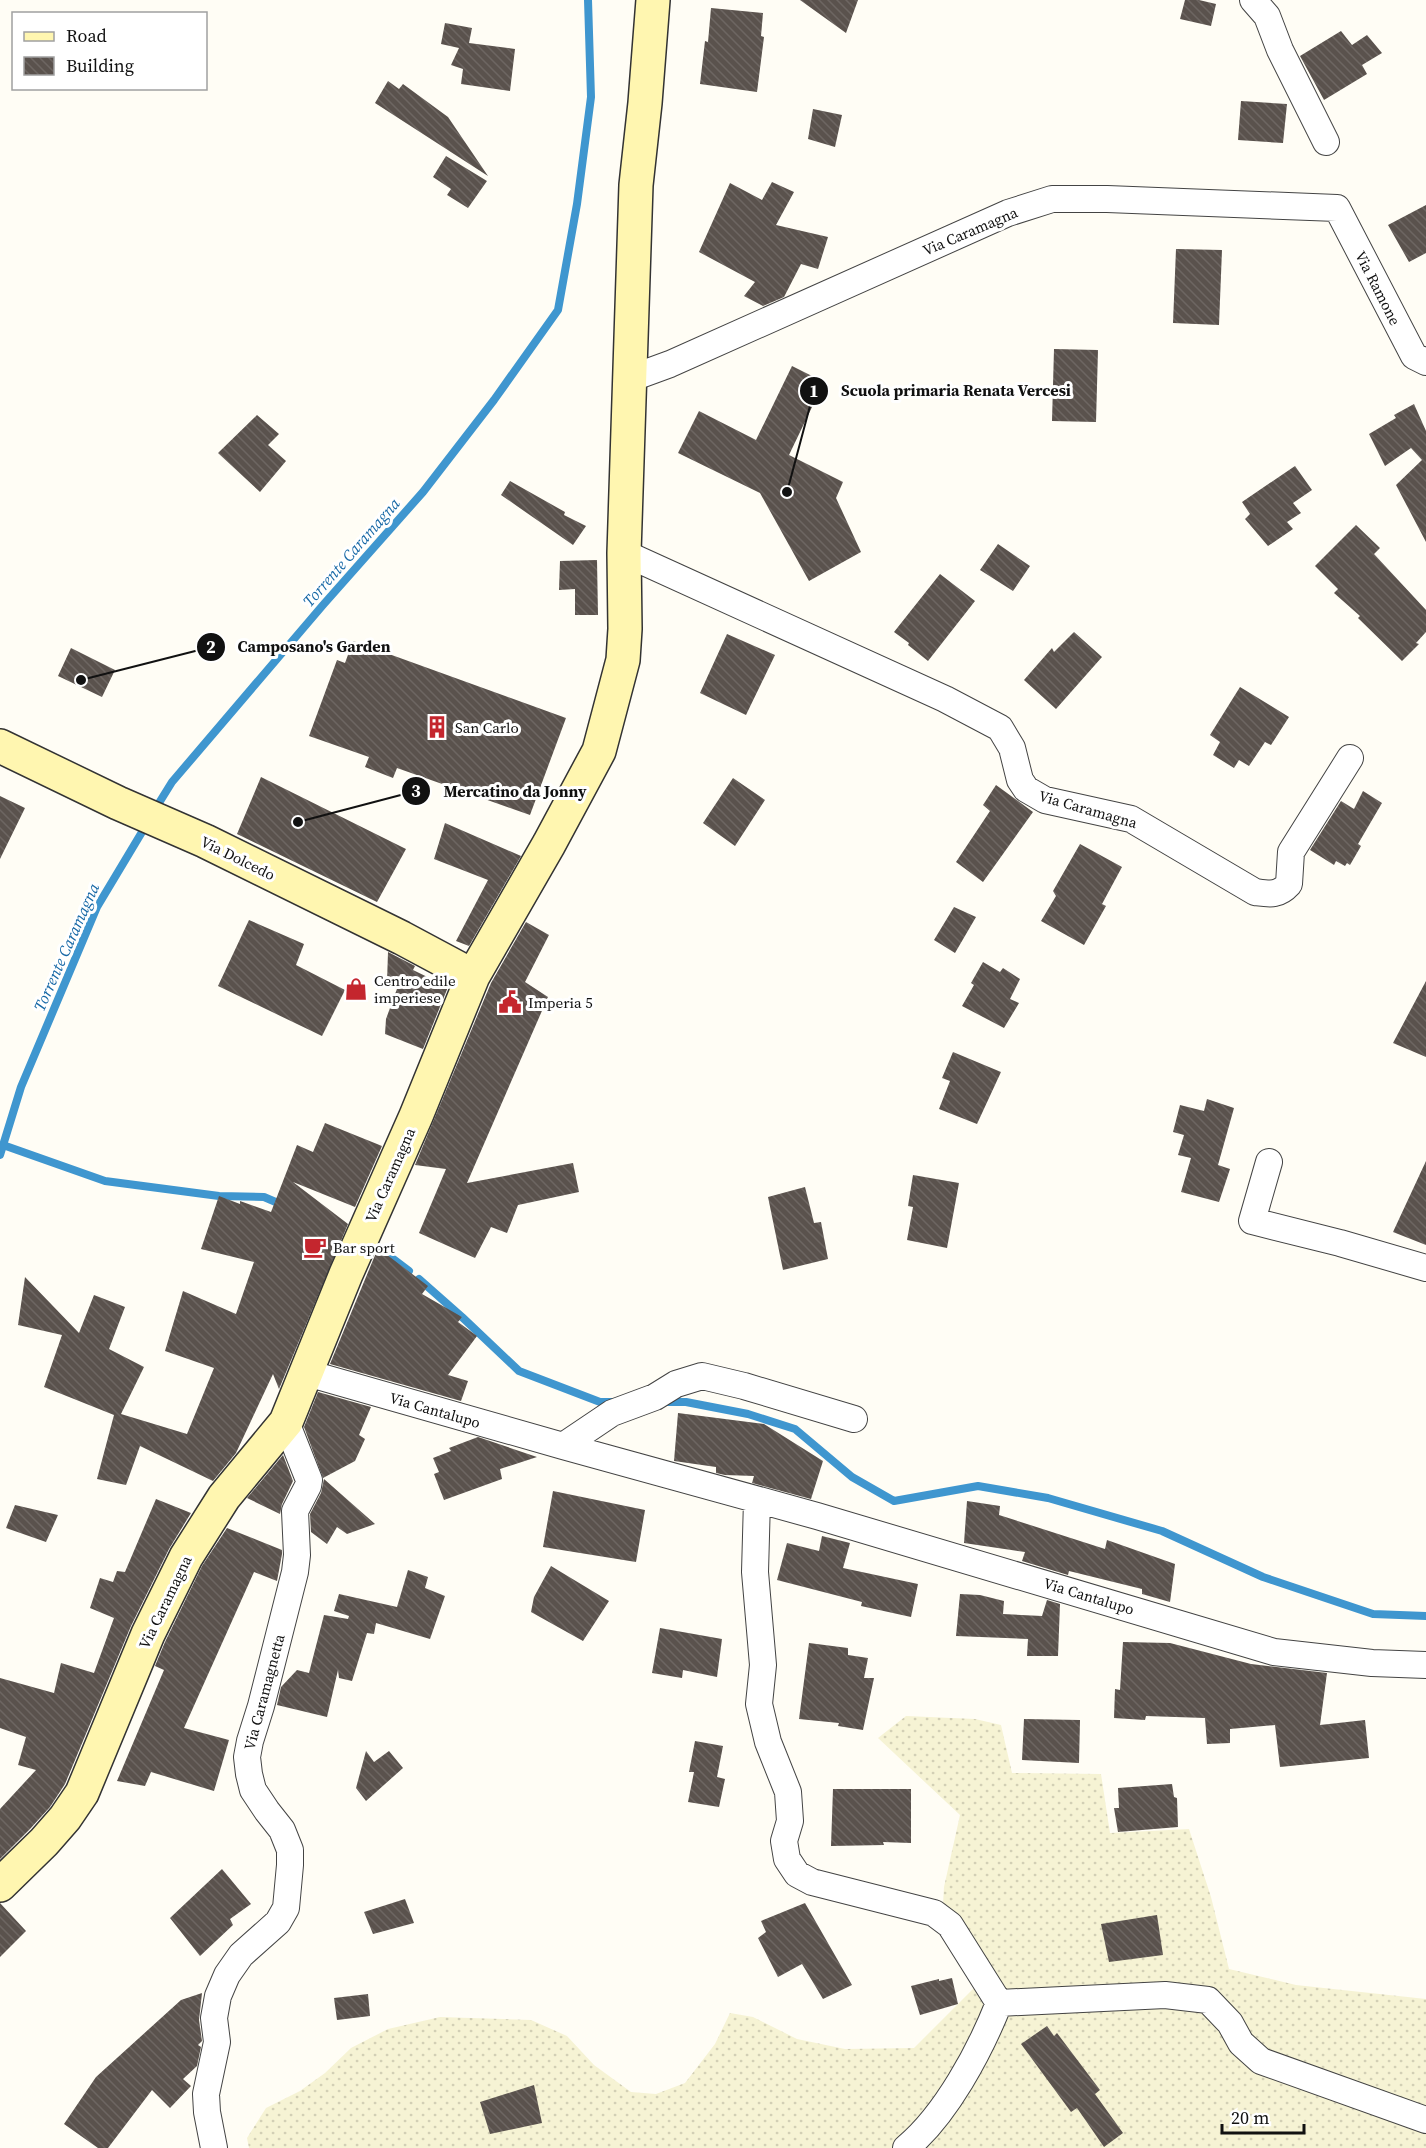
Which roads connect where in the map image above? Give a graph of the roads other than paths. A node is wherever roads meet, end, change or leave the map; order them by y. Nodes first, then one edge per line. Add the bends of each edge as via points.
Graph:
1 (653, 0) edge
2 (1253, 0) edge
3 (1326, 142) dead end
4 (1337, 208) joint
5 (1426, 362) edge
6 (629, 380) junction
7 (624, 553) junction
8 (0, 746) edge
9 (1350, 758) dead end
10 (473, 976) junction
11 (1269, 1162) dead end
12 (1426, 1268) edge
13 (307, 1373) junction
14 (854, 1419) dead end
15 (286, 1422) junction
16 (563, 1446) junction
17 (757, 1500) junction
18 (1426, 1665) edge
19 (0, 1885) edge
20 (999, 2002) junction
21 (1426, 2120) edge
22 (214, 2148) edge
23 (906, 2148) edge

1 - 6 street, Via Caramagna via 636,185
2 - 3 street via 1267,16
4 - 5 street, Via Ramone via 1414,356
4 - 6 street, Via Caramagna via 1052,199 1008,213
6 - 7 street, Via Caramagna
7 - 9 street, Via Caramagna via 982,718 1000,728 1012,748 1020,780 1035,795 1045,801 1131,819 1255,892 1272,895 1289,884 1291,852
7 - 10 street, Via Caramagna via 623,660 599,751
8 - 10 street, Via Dolcedo via 205,841
10 - 13 street, Via Caramagna
11 - 12 street via 1252,1221
13 - 15 street, Via Caramagna
13 - 16 street, Via Cantalupo
14 - 16 street via 702,1376 612,1413
15 - 19 street, Via Caramagna via 224,1497 186,1557 148,1634 82,1794 51,1834
15 - 22 street, Via Caramagnetta via 309,1486 295,1511 295,1572 247,1757 253,1790 282,1830 290,1850 290,1865 284,1914 241,1955 218,1996 214,2018 217,2042 206,2094
16 - 17 street, Via Cantalupo
17 - 18 street, Via Cantalupo via 1274,1652
17 - 20 street via 755,1572 763,1665 759,1704 771,1750 788,1792 790,1821 784,1841 787,1859 797,1874 812,1882 922,1909 943,1918
20 - 21 street via 1165,1995 1208,2000 1230,2023 1241,2043 1261,2061
20 - 23 street via 968,2069 932,2121

